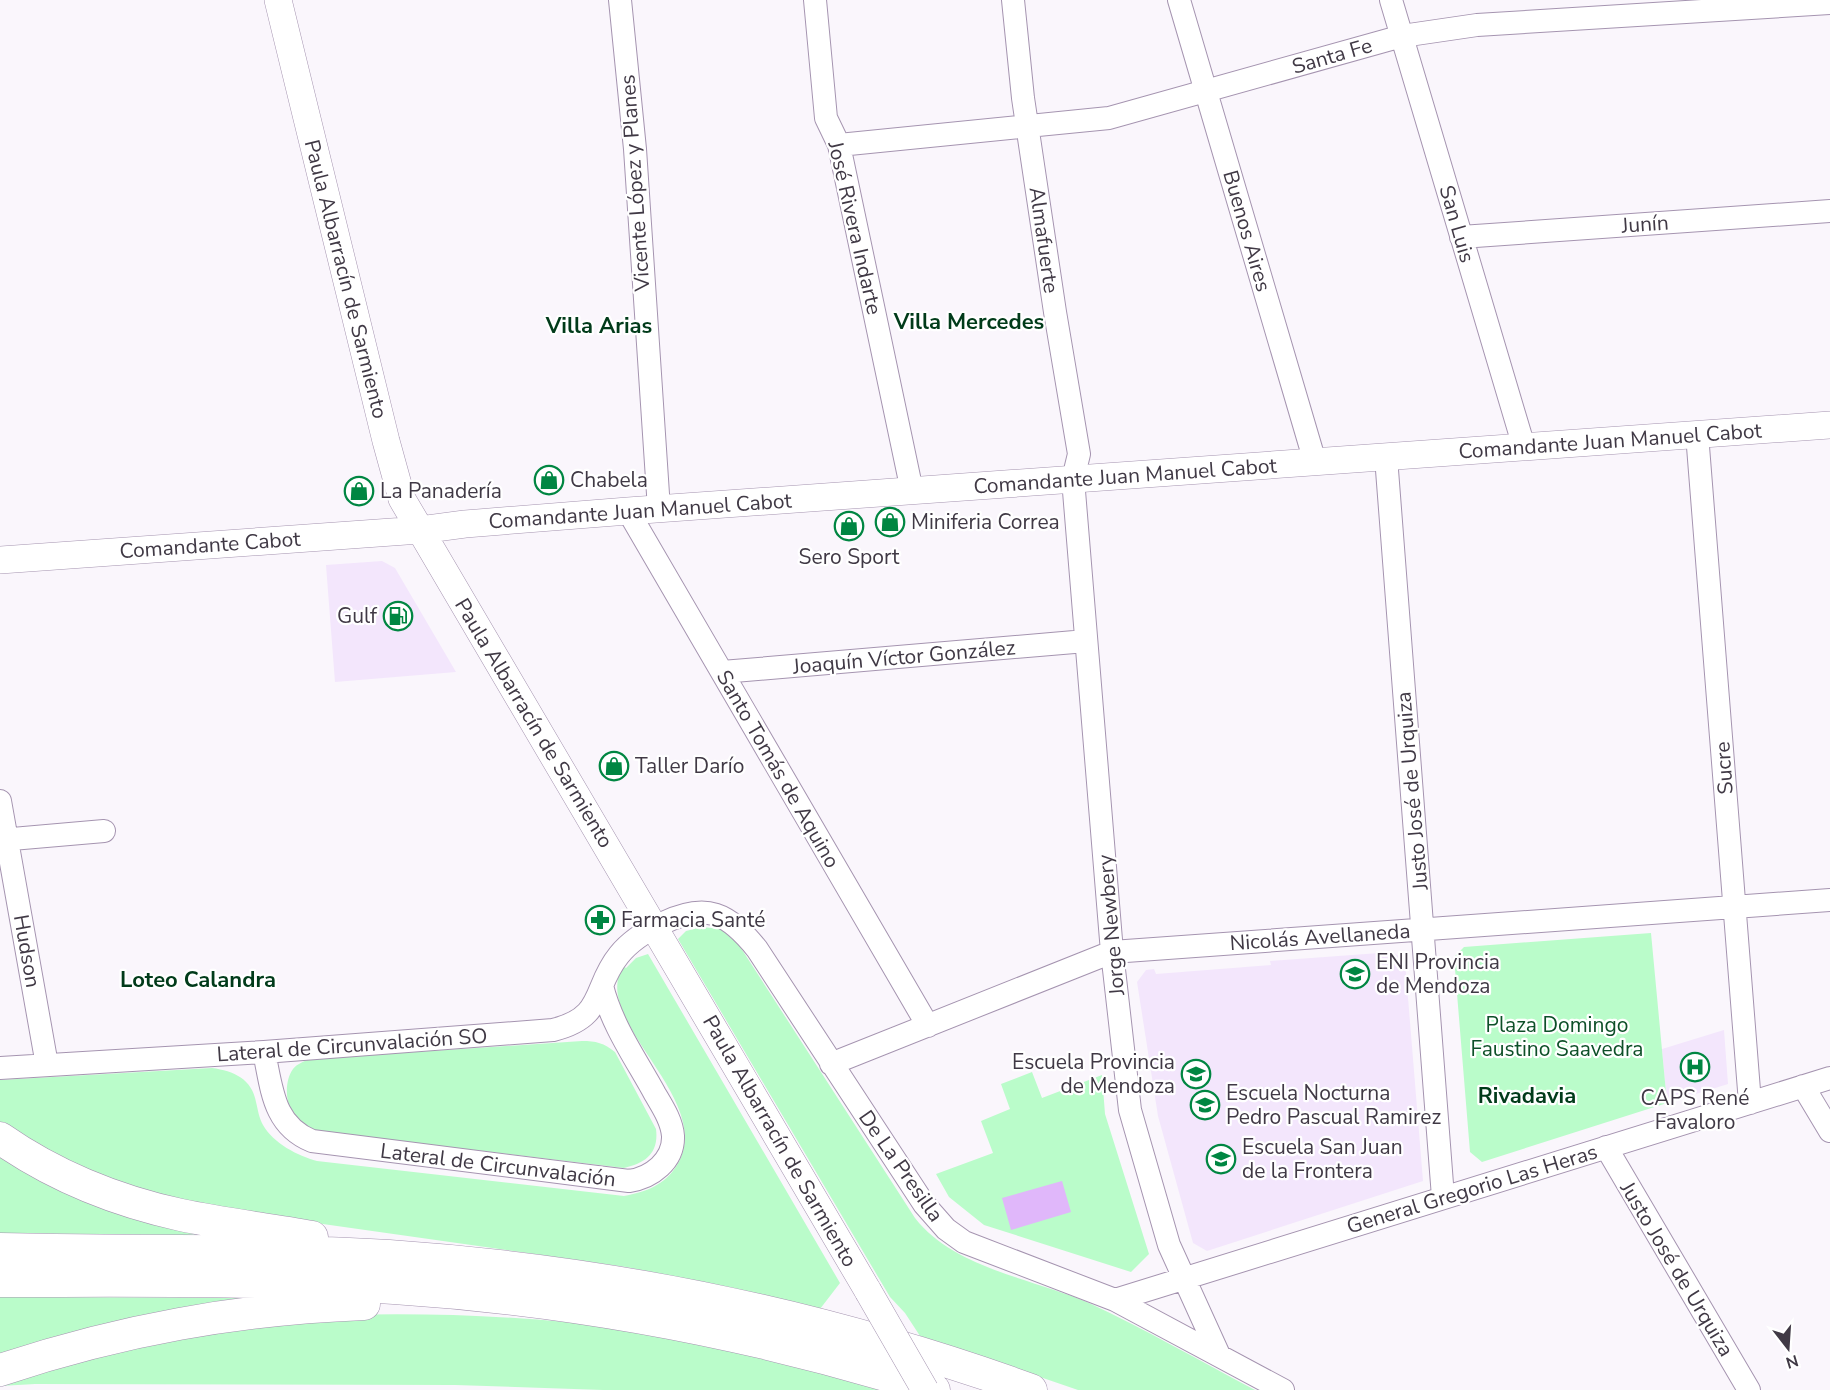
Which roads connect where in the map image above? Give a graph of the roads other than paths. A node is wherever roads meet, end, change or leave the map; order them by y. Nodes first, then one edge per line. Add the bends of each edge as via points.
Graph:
1 (278, 0) edge
2 (620, 0) edge
3 (815, 0) edge
4 (1013, 0) edge
5 (1179, 0) edge
6 (1391, 0) edge
7 (1827, 2) edge
8 (1615, 8) edge
9 (1402, 36) junction
10 (1206, 91) junction
11 (1027, 127) junction
12 (839, 145) junction
13 (1830, 211) edge
14 (1461, 237) junction
15 (1830, 424) edge
16 (1697, 434) junction
17 (1524, 447) junction
18 (1386, 457) junction
19 (1315, 462) junction
20 (1073, 479) junction
21 (912, 491) junction
22 (659, 509) junction
23 (627, 512) junction
24 (420, 530) junction
25 (0, 560) edge
26 (1086, 641) junction
27 (722, 672) junction
28 (0, 801) edge
29 (104, 831) dead end
30 (3, 840) edge
31 (1830, 900) edge
32 (1735, 907) junction
33 (654, 927) junction
34 (1423, 930) junction
35 (1112, 952) junction
36 (602, 986) junction
37 (928, 1026) junction
38 (264, 1052) junction
39 (831, 1064) junction
40 (47, 1065) junction
41 (0, 1068) edge
42 (1830, 1078) edge
43 (1803, 1086) junction
44 (1750, 1102) junction
45 (1830, 1131) edge
46 (0, 1138) edge
47 (1606, 1147) junction
48 (1443, 1197) junction
49 (0, 1249) edge
50 (425, 1259) junction
51 (1184, 1278) junction
52 (0, 1281) edge
53 (1114, 1300) junction
54 (536, 1302) junction
55 (1219, 1355) junction
56 (0, 1370) edge
57 (925, 1390) edge
58 (934, 1390) edge
59 (1031, 1390) edge
60 (1283, 1390) edge
61 (1749, 1390) edge

1 - 24 main road, Paula Albarracín de Sarmiento via 386,441 402,499
2 - 22 street, Vicente López y Planes
3 - 12 street, José Rivera Indarte via 826,118
4 - 11 street, Almafuerte
5 - 10 street, Buenos Aires
6 - 9 street, San Luis
7 - 8 street, Santa Fe
8 - 9 street, Santa Fe
9 - 10 street, Santa Fe
9 - 14 street, San Luis
10 - 11 street, Santa Fe via 1108,118
10 - 19 street, Buenos Aires
11 - 12 street, Santa Fe
11 - 20 street, Almafuerte via 1079,454
12 - 21 street, José Rivera Indarte
13 - 14 street, Junín
14 - 17 street, San Luis
15 - 16 main road, Comandante Juan Manuel Cabot
16 - 17 main road, Comandante Juan Manuel Cabot
16 - 32 street, Sucre
17 - 18 main road, Comandante Juan Manuel Cabot
18 - 19 main road, Comandante Juan Manuel Cabot
18 - 34 street, Justo José de Urquiza
19 - 20 main road, Comandante Juan Manuel Cabot
20 - 21 main road, Comandante Juan Manuel Cabot
20 - 26 street, Jorge Newbery
21 - 22 main road, Comandante Juan Manuel Cabot
22 - 23 main road, Comandante Juan Manuel Cabot
23 - 24 main road, Comandante Juan Manuel Cabot
23 - 27 street, Santo Tomás de Aquino
24 - 25 main road, Comandante Cabot
24 - 33 main road, Paula Albarracín de Sarmiento
26 - 27 street, Joaquín Víctor González
26 - 35 street, Jorge Newbery
27 - 37 street, Santo Tomás de Aquino
28 - 30 street, Hudson
29 - 30 street
30 - 40 street, Hudson
31 - 32 street, Nicolás Avellaneda
32 - 34 street, Nicolás Avellaneda
32 - 44 street, Sucre
33 - 36 street, Lateral de Circunvalación SO via 634,939 619,955
33 - 39 street, De La Presilla via 696,911 714,914 736,926 771,968
33 - 57 main road, Paula Albarracín de Sarmiento, bridge
34 - 35 street, Nicolás Avellaneda
34 - 48 street, Justo José de Urquiza
35 - 37 street, Nicolás Avellaneda
35 - 51 street, Jorge Newbery via 1130,1110 1169,1245
36 - 38 street, Lateral de Circunvalación SO via 587,1015 554,1030
36 - 38 street, Lateral de Circunvalación via 610,1012 673,1134 670,1150 659,1168 637,1180 312,1141 289,1128 279,1112
37 - 39 street, Nicolás Avellaneda
38 - 40 street, Lateral de Circunvalación SO
39 - 53 street, De La Presilla via 924,1204 955,1237
40 - 41 street, Lateral de Circunvalación SO
42 - 43 street, General Gregorio Las Heras
43 - 44 street, General Gregorio Las Heras
43 - 45 street
44 - 47 street, General Gregorio Las Heras
46 - 50 highway via 72,1178 156,1209
47 - 48 street, General Gregorio Las Heras
47 - 61 street, Justo José de Urquiza
48 - 51 street, General Gregorio Las Heras
49 - 50 highway via 271,1252
50 - 59 highway via 586,1277 729,1303 881,1341
51 - 53 street, General Gregorio Las Heras
51 - 55 street, Jorge Newbery
52 - 54 highway via 337,1284
53 - 55 street, De La Presilla
54 - 56 highway via 346,1305 225,1316 116,1336
54 - 58 highway via 631,1316 770,1344
55 - 60 street, De La Presilla

